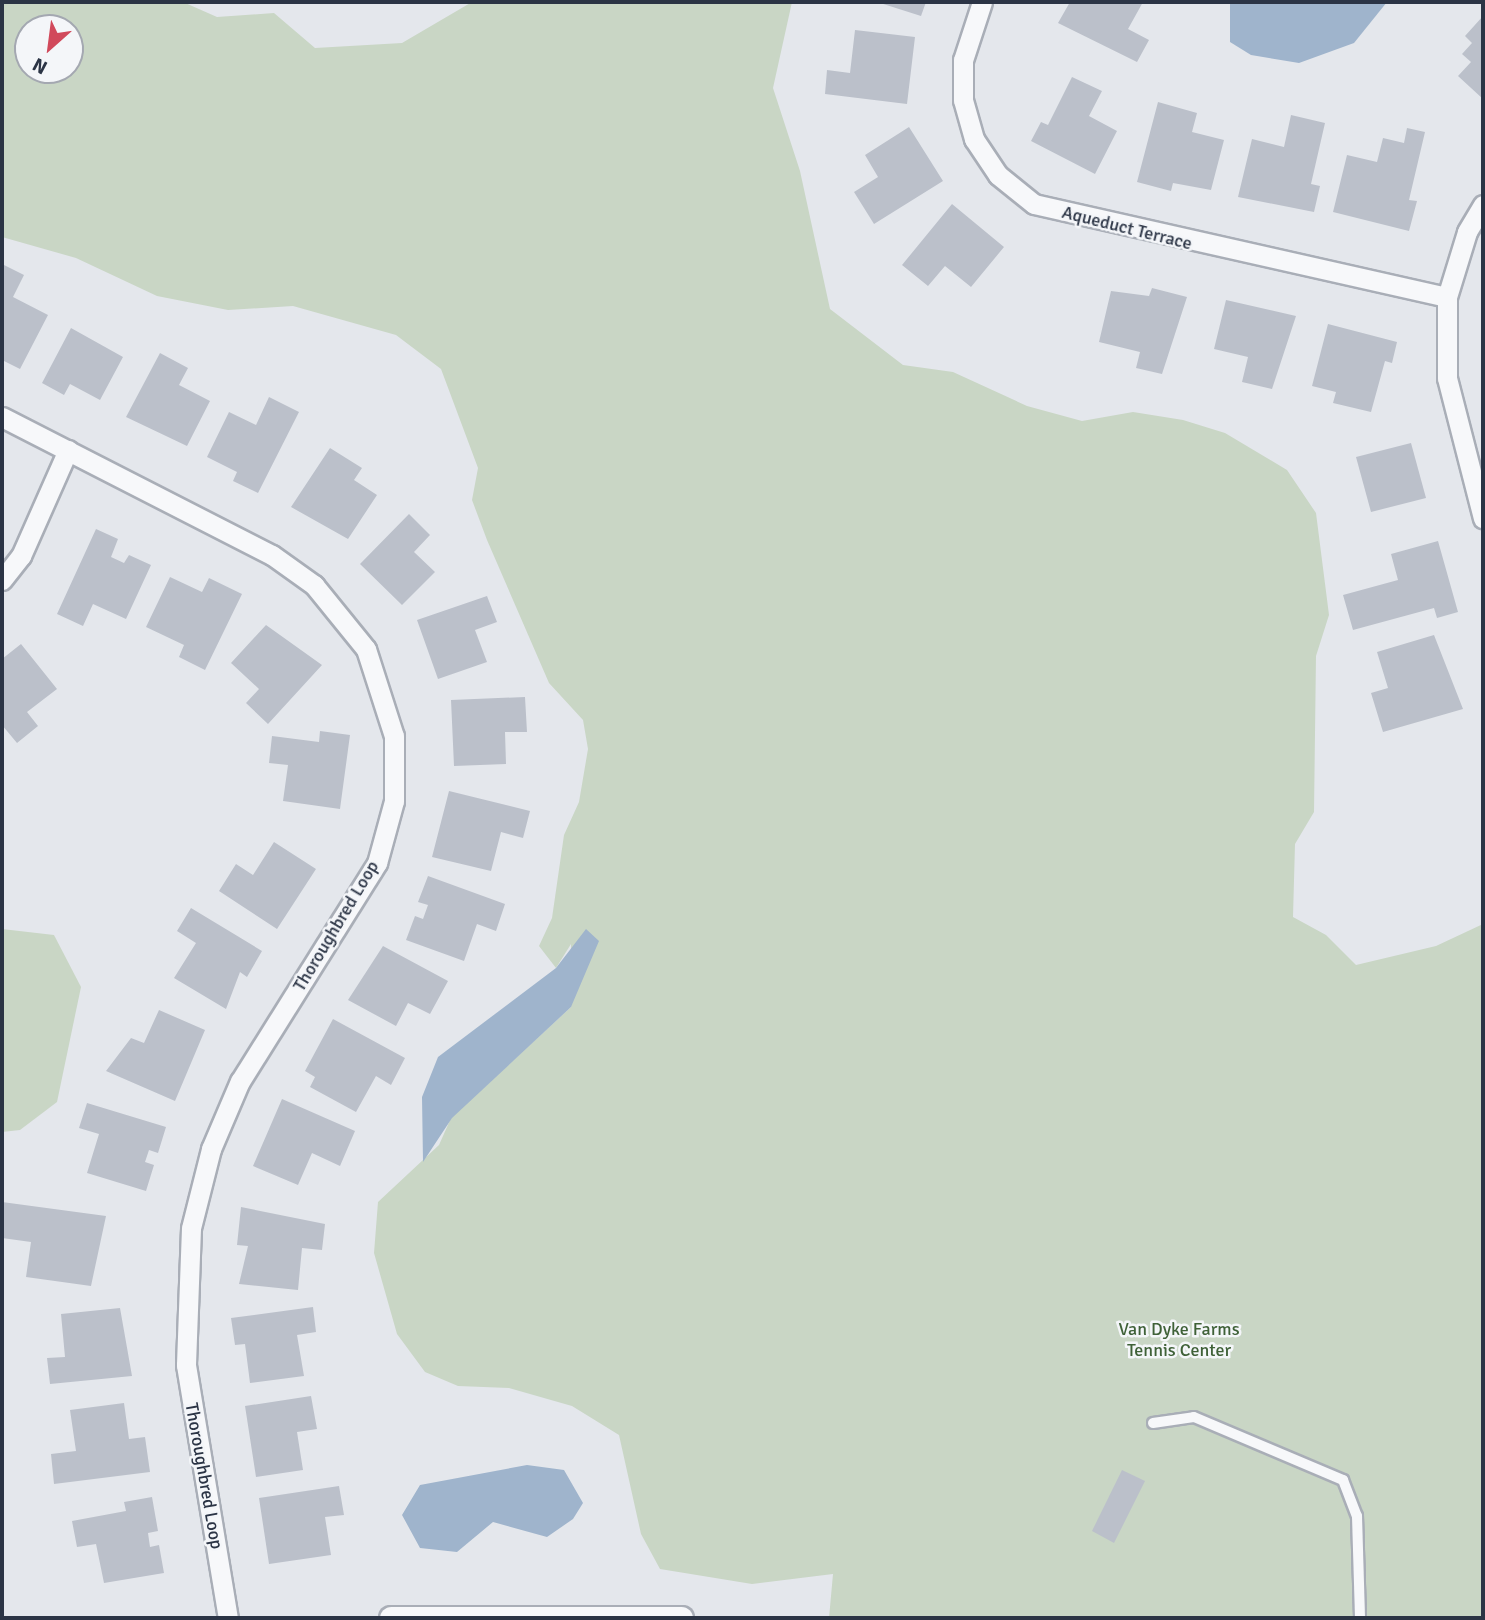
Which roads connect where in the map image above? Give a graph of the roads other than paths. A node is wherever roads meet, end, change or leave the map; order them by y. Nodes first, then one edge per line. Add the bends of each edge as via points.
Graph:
1 (982, 2) edge
2 (1483, 205) edge
3 (1447, 297) junction
4 (2, 417) edge
5 (68, 450) junction
6 (1483, 518) edge
7 (2, 580) edge
8 (1153, 1423) dead end
9 (228, 1618) edge
10 (391, 1618) edge
11 (681, 1618) edge
12 (1360, 1618) edge

1 - 3 street, Aqueduct Terrace via 963,60 963,100 974,139 998,175 1034,204
2 - 3 street via 1467,232
3 - 6 street via 1447,378
4 - 5 street, Thoroughbred Loop
5 - 7 street via 21,556
5 - 9 street, Thoroughbred Loop via 272,555 314,586 366,649 394,736 394,801 377,863 240,1080 211,1149 191,1228 186,1365
8 - 12 lane via 1194,1417 1343,1480 1357,1516
10 - 11 street

